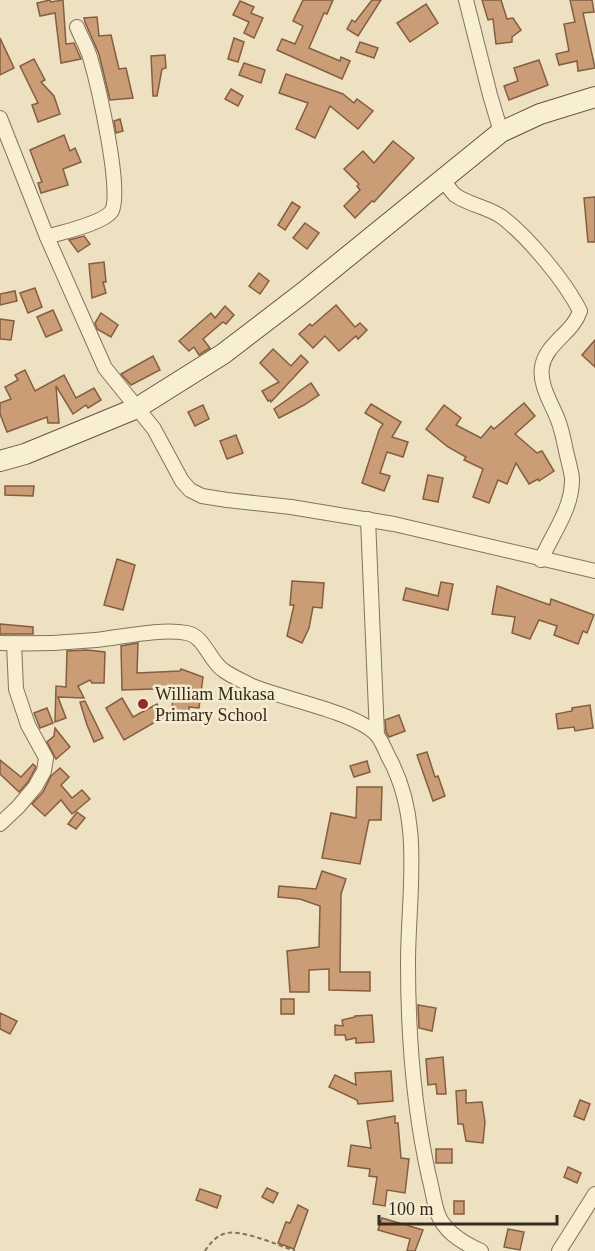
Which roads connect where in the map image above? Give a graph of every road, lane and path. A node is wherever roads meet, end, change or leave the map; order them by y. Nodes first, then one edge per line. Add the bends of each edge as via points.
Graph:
1 (466, 0) edge
2 (77, 27) dead end
3 (595, 97) edge
4 (0, 118) edge
5 (501, 132) junction
6 (443, 181) junction
7 (47, 237) junction
8 (137, 408) junction
9 (0, 461) edge
10 (368, 519) junction
11 (541, 560) junction
12 (595, 571) edge
13 (7, 643) edge
14 (377, 735) junction
15 (0, 824) edge
16 (595, 1194) edge
17 (205, 1251) edge
18 (296, 1251) edge
19 (481, 1251) edge
20 (559, 1251) edge

1 - 5 street
2 - 7 street via 89,54 106,122 114,181 113,208 97,220
3 - 5 main road via 540,114
4 - 7 street
5 - 6 main road
6 - 8 main road via 223,354
6 - 11 street via 454,194 500,216 521,233 580,311 546,355 542,367 572,477 565,512
7 - 8 street via 105,368
8 - 9 main road
8 - 10 street via 190,490 227,500
10 - 11 street
10 - 14 street
11 - 12 street
13 - 14 street via 190,634 222,669 274,694 355,720
13 - 15 street via 28,725 46,758 35,787
14 - 19 street via 402,786 413,850 409,1004 426,1160 441,1220 462,1243
16 - 20 street
17 - 18 path via 212,1241 226,1233 242,1234

